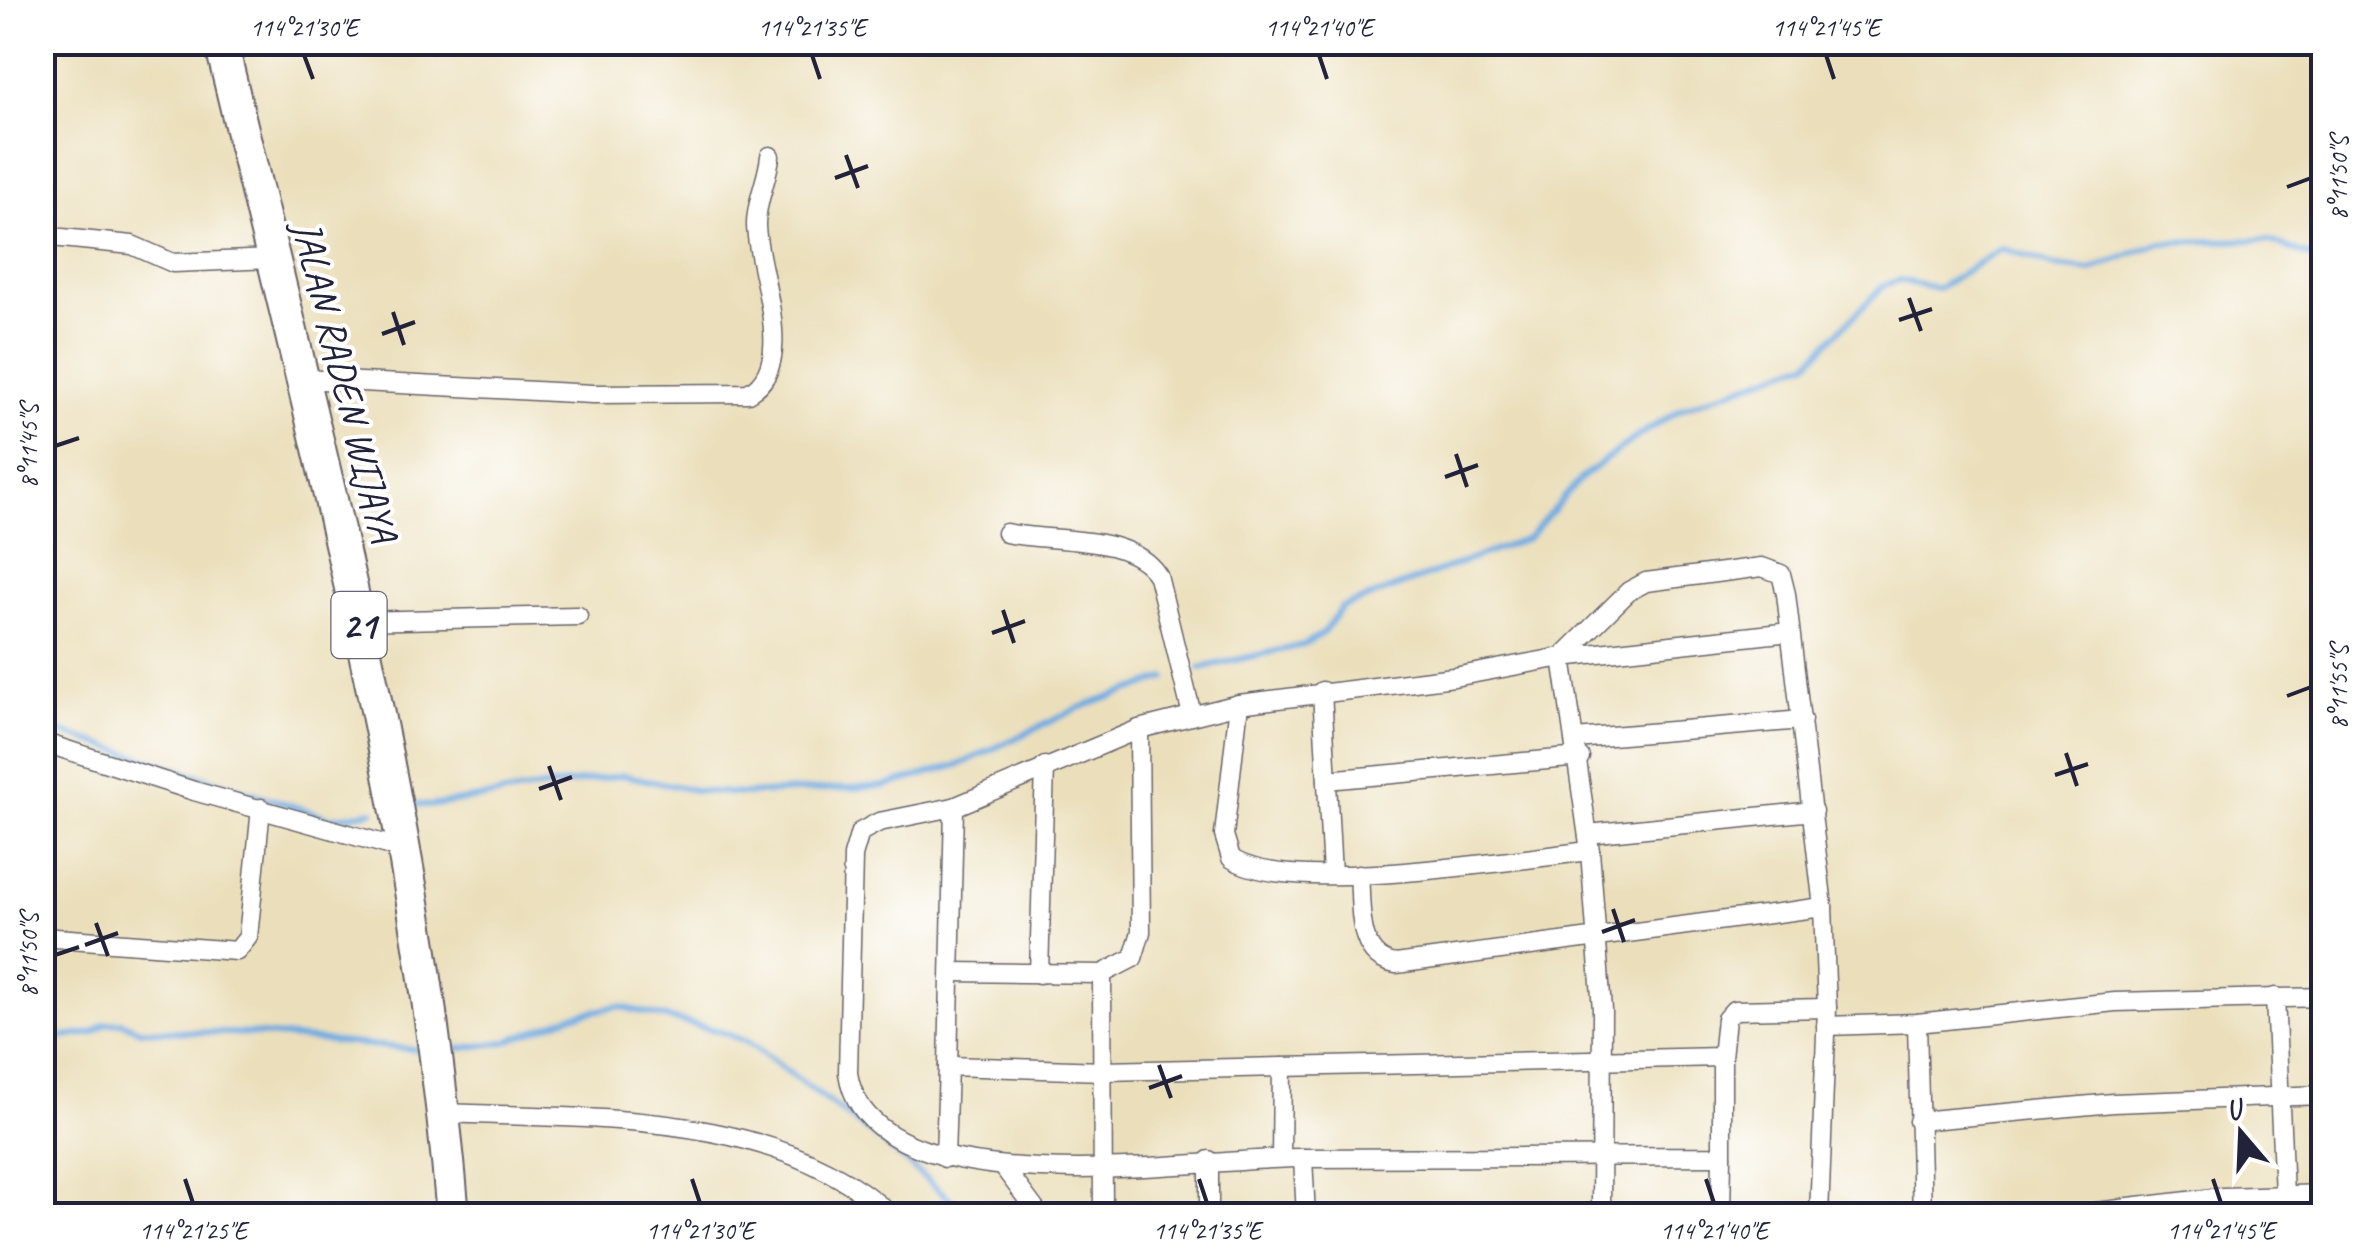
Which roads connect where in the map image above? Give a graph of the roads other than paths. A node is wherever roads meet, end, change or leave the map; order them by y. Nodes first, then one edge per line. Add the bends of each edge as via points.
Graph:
1 (221, 42) edge
2 (770, 156) dead end
3 (42, 236) edge
4 (272, 259) junction
5 (303, 379) junction
6 (1006, 533) dead end
7 (578, 616) dead end
8 (358, 621) junction
9 (1790, 632) junction
10 (1562, 657) junction
11 (1322, 691) junction
12 (1239, 704) junction
13 (1192, 715) junction
14 (1802, 720) junction
15 (1139, 729) junction
16 (42, 742) edge
17 (1578, 748) junction
18 (1045, 766) junction
19 (1327, 780) junction
20 (261, 808) junction
21 (954, 808) junction
22 (1813, 811) junction
23 (1589, 842) junction
24 (402, 849) junction
25 (1332, 874) junction
26 (1359, 874) junction
27 (1823, 907) junction
28 (1599, 934) junction
29 (42, 937) edge
30 (953, 972) junction
31 (1039, 974) junction
32 (1102, 974) junction
33 (2276, 997) junction
34 (2324, 997) edge
35 (1826, 1017) junction
36 (1917, 1023) junction
37 (1602, 1056) junction
38 (1722, 1056) junction
39 (948, 1066) junction
40 (1282, 1067) junction
41 (1103, 1072) junction
42 (2282, 1095) junction
43 (2324, 1095) edge
44 (445, 1114) junction
45 (1918, 1121) junction
46 (1601, 1154) junction
47 (1722, 1156) junction
48 (945, 1158) junction
49 (1281, 1158) junction
50 (1304, 1158) junction
51 (1208, 1160) junction
52 (1100, 1168) junction
53 (1005, 1169) junction
54 (2284, 1194) junction
55 (2324, 1194) edge
56 (453, 1216) edge
57 (892, 1216) edge
58 (1040, 1216) edge
59 (1103, 1216) edge
60 (1209, 1216) edge
61 (1306, 1216) edge
62 (1601, 1216) edge
63 (1721, 1216) edge
64 (1819, 1216) edge
65 (1922, 1216) edge
66 (2062, 1216) edge

1 - 4 highway, JALAN RADEN WIJAYA / 21
2 - 5 street via 756,244 774,342 766,377 748,393 593,394
3 - 4 street via 132,244 172,263
4 - 5 highway, JALAN RADEN WIJAYA / 21
5 - 8 highway, JALAN RADEN WIJAYA / 21
6 - 13 street via 1128,550 1150,564
7 - 8 street
8 - 24 highway, JALAN RADEN WIJAYA / 21
9 - 10 street
9 - 10 street via 1781,574 1762,567 1658,578 1629,591
9 - 14 street
10 - 11 street
10 - 17 street
11 - 12 street
11 - 19 street
12 - 13 street
12 - 25 street via 1224,836 1231,858 1255,870
13 - 15 street
14 - 17 street
14 - 22 street
15 - 18 street
15 - 32 street via 1140,946 1126,964
16 - 20 street
17 - 19 street
17 - 23 street
18 - 21 street
18 - 31 street
19 - 25 street
20 - 24 street
20 - 29 street via 248,937 238,950
21 - 30 street
21 - 48 street via 879,822 856,837 846,1047 850,1088 866,1113
22 - 23 street
22 - 27 street
23 - 26 street
23 - 28 street
24 - 44 highway, JALAN RADEN WIJAYA / 21
25 - 26 street
26 - 28 street via 1364,934 1384,962
27 - 28 street
27 - 35 street
28 - 37 street
30 - 31 street
30 - 39 street
31 - 32 street
32 - 41 street
33 - 34 street
33 - 36 street via 2115,1002
33 - 42 street
35 - 36 street
35 - 38 street via 1734,1010 1726,1019
35 - 64 street
36 - 45 street
37 - 38 street
37 - 40 street
37 - 46 street
38 - 47 street
39 - 41 street
39 - 48 street
40 - 41 street
40 - 49 street
41 - 52 street
42 - 43 street
42 - 45 street
42 - 54 street
44 - 56 highway, JALAN RADEN WIJAYA / 21
44 - 57 street via 682,1127 741,1138 826,1172
45 - 65 street
46 - 47 street
46 - 50 street
46 - 62 street
47 - 63 street
48 - 53 street
49 - 50 street
49 - 51 street
50 - 61 street
51 - 52 street
51 - 60 street
52 - 53 street
52 - 59 street
53 - 58 street
54 - 55 street
54 - 66 street

